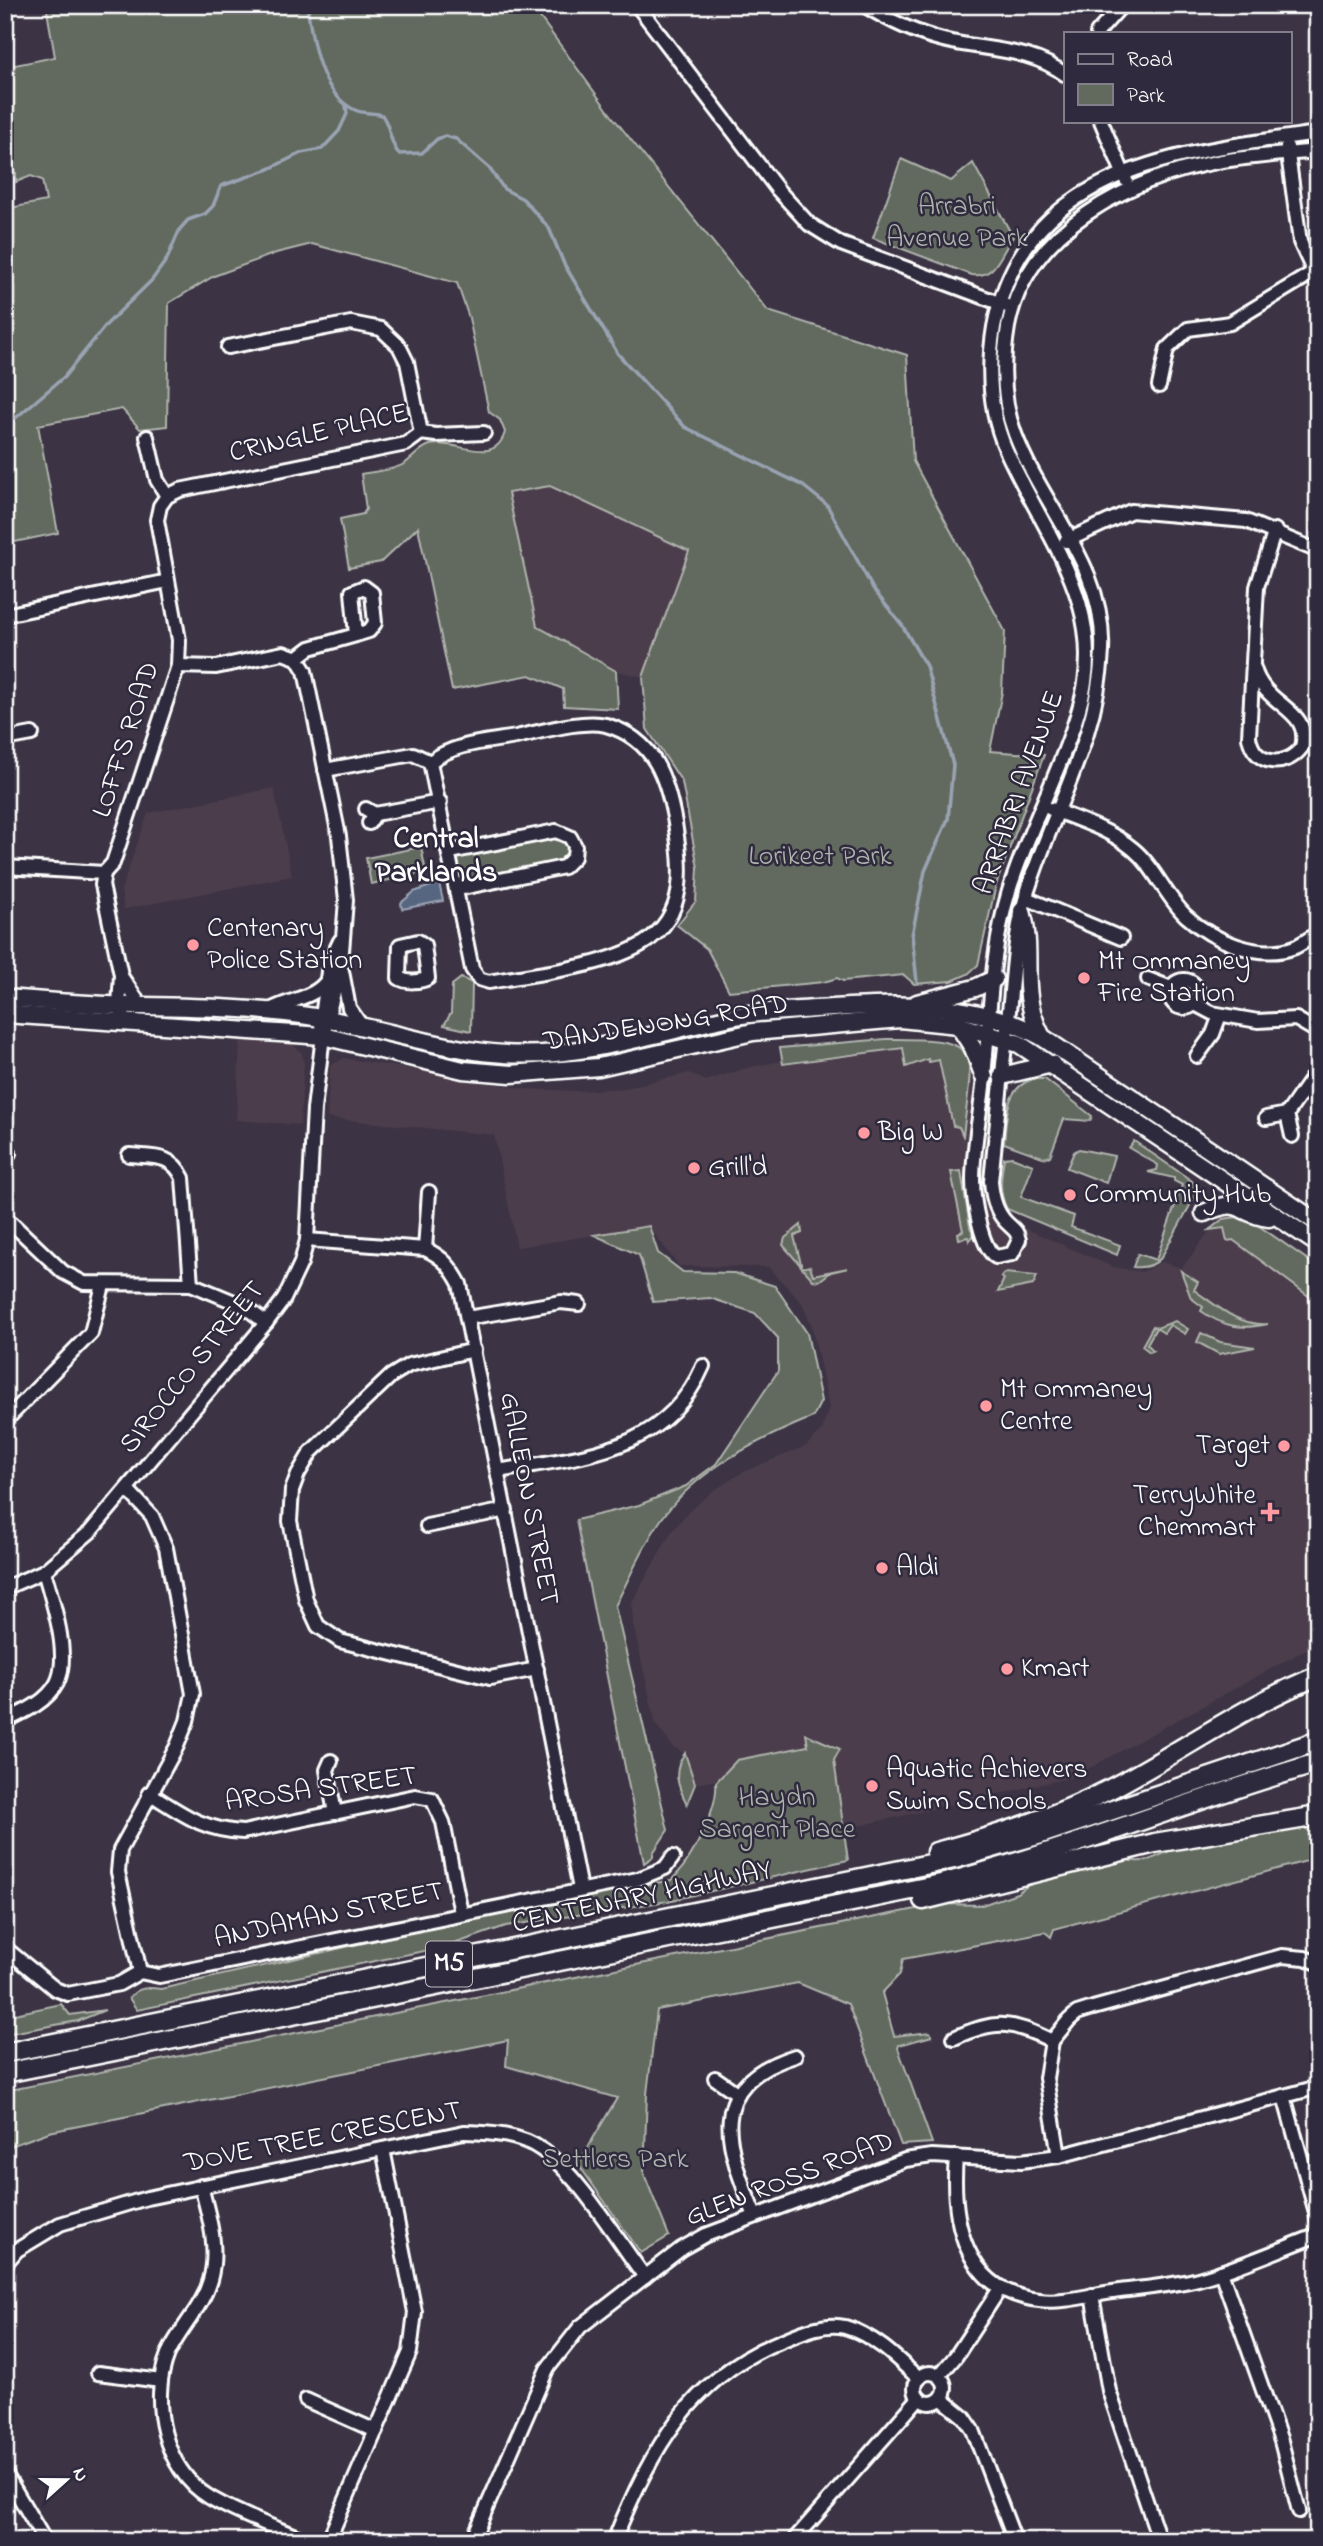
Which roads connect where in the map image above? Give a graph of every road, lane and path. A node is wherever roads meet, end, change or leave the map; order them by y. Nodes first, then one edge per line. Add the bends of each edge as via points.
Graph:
1 (637, 5) edge
2 (864, 5) edge
3 (1122, 5) edge
4 (1098, 32) edge
5 (1064, 72) edge
6 (1101, 122) edge
7 (1318, 134) edge
8 (1286, 138) junction
9 (1318, 151) edge
10 (1288, 154) junction
11 (1123, 174) junction
12 (1131, 190) junction
13 (1315, 277) edge
14 (999, 302) junction
15 (1012, 308) junction
16 (228, 348) dead end
17 (1159, 386) dead end
18 (421, 433) junction
19 (484, 433) dead end
20 (147, 437) dead end
21 (167, 496) junction
22 (1275, 530) junction
23 (1071, 538) junction
24 (1057, 547) junction
25 (1318, 551) edge
26 (169, 581) junction
27 (5, 615) edge
28 (356, 635) dead end
29 (297, 658) junction
30 (178, 666) junction
31 (1254, 668) junction
32 (32, 734) dead end
33 (5, 739) edge
34 (430, 762) junction
35 (325, 770) junction
36 (440, 802) junction
37 (1042, 806) junction
38 (1058, 812) junction
39 (370, 815) dead end
40 (450, 852) junction
41 (5, 867) edge
42 (104, 873) junction
43 (457, 889) junction
44 (1024, 905) junction
45 (1318, 933) edge
46 (342, 937) junction
47 (1121, 938) dead end
48 (341, 964) junction
49 (121, 975) junction
50 (994, 979) junction
51 (1148, 979) dead end
52 (325, 983) junction
53 (1171, 988) junction
54 (5, 998) edge
55 (1195, 1004) junction
56 (119, 1005) junction
57 (141, 1006) junction
58 (908, 1006) junction
59 (265, 1013) junction
60 (5, 1014) edge
61 (990, 1014) junction
62 (1220, 1015) junction
63 (324, 1019) junction
64 (1008, 1020) junction
65 (126, 1022) junction
66 (958, 1025) junction
67 (363, 1028) junction
68 (1318, 1032) edge
69 (989, 1033) junction
70 (323, 1036) junction
71 (1042, 1037) junction
72 (1005, 1046) junction
73 (1197, 1056) dead end
74 (1052, 1064) junction
75 (1318, 1069) edge
76 (1002, 1076) junction
77 (984, 1077) junction
78 (1287, 1114) junction
79 (1266, 1118) dead end
80 (1292, 1136) dead end
81 (5, 1144) edge
82 (129, 1155) dead end
83 (5, 1159) edge
84 (429, 1192) dead end
85 (1204, 1213) dead end
86 (5, 1217) edge
87 (1282, 1220) junction
88 (1007, 1223) junction
89 (1318, 1223) edge
90 (984, 1235) junction
91 (307, 1240) junction
92 (1318, 1244) edge
93 (425, 1249) junction
94 (191, 1284) junction
95 (103, 1285) junction
96 (579, 1304) dead end
97 (467, 1318) junction
98 (266, 1323) junction
99 (474, 1350) junction
100 (703, 1366) dead end
101 (5, 1421) edge
102 (498, 1471) junction
103 (127, 1489) junction
104 (506, 1510) junction
105 (427, 1526) dead end
106 (44, 1572) junction
107 (5, 1588) edge
108 (537, 1669) junction
109 (1318, 1676) edge
110 (5, 1721) edge
111 (1318, 1741) edge
112 (331, 1761) dead end
113 (1318, 1763) edge
114 (149, 1793) junction
115 (335, 1813) junction
116 (1318, 1816) edge
117 (673, 1857) dead end
118 (893, 1873) junction
119 (580, 1889) junction
120 (831, 1907) junction
121 (461, 1913) junction
122 (5, 1948) edge
123 (1318, 1963) edge
124 (140, 1972) junction
125 (954, 2038) dead end
126 (1052, 2040) junction
127 (5, 2053) edge
128 (795, 2056) dead end
129 (5, 2073) edge
130 (715, 2078) dead end
131 (1318, 2087) edge
132 (738, 2094) junction
133 (1284, 2096) junction
134 (383, 2149) junction
135 (1059, 2156) junction
136 (956, 2157) junction
137 (201, 2186) junction
138 (755, 2216) junction
139 (1318, 2220) edge
140 (1318, 2235) edge
141 (5, 2264) edge
142 (1221, 2272) junction
143 (645, 2277) junction
144 (1002, 2287) junction
145 (1092, 2295) junction
146 (98, 2373) dead end
147 (939, 2376) junction
148 (919, 2379) junction
149 (161, 2381) junction
150 (919, 2398) junction
151 (942, 2399) junction
152 (306, 2400) dead end
153 (376, 2431) junction
154 (5, 2473) edge
155 (1299, 2511) dead end
156 (1159, 2539) edge
157 (45, 2541) edge
158 (307, 2541) edge
159 (328, 2541) edge
160 (472, 2541) edge
161 (614, 2541) edge
162 (793, 2541) edge
163 (1015, 2541) edge

1 - 14 street via 809,224 841,244
2 - 5 street via 939,39 1030,55
3 - 4 street
6 - 11 street
7 - 8 street, ARRABRI AVENUE
8 - 10 street
8 - 11 street, ARRABRI AVENUE via 1194,151
9 - 10 street, ARRABRI AVENUE
10 - 12 street, ARRABRI AVENUE via 1223,161
10 - 13 street via 1300,242
11 - 12 street
11 - 14 street, ARRABRI AVENUE via 1082,194 1050,218 1012,269
12 - 15 street, ARRABRI AVENUE via 1074,221 1047,247 1025,278
13 - 17 street via 1230,323 1188,329 1167,349
14 - 15 street
14 - 24 street, ARRABRI AVENUE via 990,360 993,408 1004,447
15 - 23 street, ARRABRI AVENUE via 1003,358 1014,433
16 - 18 street via 351,323 381,329 399,346 407,362
18 - 19 street, CRINGLE PLACE
18 - 21 street, CRINGLE PLACE via 406,444
20 - 21 street via 157,480
21 - 26 street, LOFFS ROAD via 157,520
22 - 23 street via 1234,518 1131,511
22 - 25 street
22 - 31 street via 1256,587
23 - 24 street
23 - 38 street, ARRABRI AVENUE via 1092,580 1102,649 1098,701
24 - 37 street, ARRABRI AVENUE via 1079,598 1087,666 1079,711
26 - 27 street
26 - 30 street, LOFFS ROAD via 179,640
28 - 29 street via 310,648
29 - 30 street via 284,653 216,667
29 - 35 street via 305,671
30 - 42 street, LOFFS ROAD via 113,863
31 - 31 street via 1265,691 1303,726 1302,747 1286,761 1265,760 1250,744
32 - 33 street
34 - 35 street via 413,754
34 - 36 street
34 - 43 street via 449,750 604,724 634,738 657,762 669,787 682,872 679,899 647,941 625,953 489,982 479,979 472,969
35 - 46 street via 345,876
36 - 39 street
36 - 40 street
37 - 38 street
37 - 50 street, ARRABRI AVENUE via 1007,900
38 - 44 street, ARRABRI AVENUE
38 - 45 street via 1095,825 1134,849 1185,915 1213,936 1266,951 1293,948
40 - 43 street
40 - 43 street via 556,831 570,837 575,846 574,857 564,867
41 - 42 street
42 - 49 street via 102,885
44 - 47 street
44 - 64 street, ARRABRI AVENUE
44 - 71 main road via 1030,1015
46 - 48 street
46 - 52 street
48 - 63 street
48 - 67 street via 349,1008
49 - 56 street
49 - 57 street
50 - 58 main road
50 - 61 street, ARRABRI AVENUE
51 - 53 street
52 - 59 street via 317,992
52 - 63 street
53 - 55 street via 1170,998 1176,1006
53 - 55 street via 1178,981 1191,981 1198,992
54 - 56 main road, DANDENONG ROAD
55 - 62 street
56 - 57 main road, DANDENONG ROAD
56 - 65 street
57 - 59 main road, DANDENONG ROAD
58 - 61 main road, DANDENONG ROAD
58 - 67 main road, DANDENONG ROAD via 741,1016 592,1049 531,1055 434,1046
59 - 63 main road, DANDENONG ROAD
60 - 65 main road, DANDENONG ROAD
61 - 64 main road, DANDENONG ROAD
61 - 69 street, ARRABRI AVENUE
62 - 68 street via 1258,1021 1296,1019
62 - 73 street
63 - 67 main road, DANDENONG ROAD
63 - 70 street, SIROCCO STREET
64 - 71 main road, DANDENONG ROAD
64 - 72 street, ARRABRI AVENUE
65 - 70 main road, DANDENONG ROAD
66 - 69 main road, DANDENONG ROAD
66 - 70 main road, DANDENONG ROAD via 900,1019 753,1032 598,1067 510,1074 463,1070
66 - 77 main road
69 - 72 main road, DANDENONG ROAD
69 - 77 street, ARRABRI AVENUE
70 - 91 street, SIROCCO STREET
71 - 89 main road, DANDENONG ROAD
72 - 74 main road, DANDENONG ROAD via 1019,1044
72 - 76 street, ARRABRI AVENUE
74 - 76 main road
74 - 87 main road, DANDENONG ROAD
75 - 78 street
76 - 88 street, ARRABRI AVENUE via 991,1181
77 - 90 street, ARRABRI AVENUE via 973,1180
78 - 79 street
78 - 80 street
81 - 83 street via 9,1153
82 - 94 street via 168,1158 183,1178
84 - 93 street
85 - 87 main road via 1236,1204 1258,1216
86 - 95 street via 63,1272 84,1283
87 - 92 main road, DANDENONG ROAD
88 - 90 street via 995,1223
88 - 90 street via 1019,1240 1012,1254 991,1255 984,1246
91 - 93 street
91 - 98 street, SIROCCO STREET via 296,1275
93 - 97 street, GALLEON STREET via 451,1267
94 - 95 street
94 - 98 street via 244,1306
95 - 101 street via 91,1333
96 - 97 street via 561,1302
97 - 99 street, GALLEON STREET
98 - 103 street, SIROCCO STREET
99 - 102 street, GALLEON STREET
99 - 108 street via 409,1366 391,1376 311,1452 292,1490 290,1521 306,1600 318,1626 329,1635 490,1678
100 - 102 street via 667,1418 633,1442
102 - 104 street, GALLEON STREET
103 - 106 street, SIROCCO STREET via 90,1532
103 - 114 street via 161,1531 193,1694 177,1746
104 - 105 street
104 - 108 street, GALLEON STREET
106 - 107 street, SIROCCO STREET
106 - 110 street via 63,1656 57,1682 45,1698
108 - 119 street, GALLEON STREET
109 - 118 highway via 1241,1713 1110,1789 1017,1827 914,1858
111 - 118 highway, CENTENARY HIGHWAY / M5 via 1041,1834
112 - 115 street via 327,1770
113 - 120 highway, CENTENARY HIGHWAY / M5 via 1040,1857
114 - 115 street, AROSA STREET via 199,1825 218,1831 243,1832
114 - 124 street via 124,1836 118,1860
115 - 121 street, AROSA STREET via 415,1796 432,1799 443,1822
116 - 120 highway via 1154,1843 908,1903 844,1914
117 - 119 street, ANDAMAN STREET via 650,1875
118 - 127 highway, CENTENARY HIGHWAY / M5
119 - 121 street, ANDAMAN STREET
120 - 129 highway, CENTENARY HIGHWAY / M5
121 - 124 street, ANDAMAN STREET via 159,1976
122 - 124 street, ANDAMAN STREET via 55,1989 68,1994 119,1984
123 - 126 street via 1282,1956 1093,2008 1077,2013
125 - 126 street via 990,2025 1015,2024
126 - 135 street via 1046,2077
128 - 132 street via 754,2075
130 - 132 street
131 - 133 street, GLEN ROSS ROAD
132 - 138 street via 727,2135
133 - 135 street, GLEN ROSS ROAD
133 - 139 street
134 - 137 street, DOVE TREE CRESCENT
134 - 143 street, DOVE TREE CRESCENT via 464,2132 503,2134 541,2149 565,2170
134 - 153 street via 415,2312 410,2353
135 - 136 street, GLEN ROSS ROAD via 1021,2161
136 - 138 street, GLEN ROSS ROAD via 905,2160
136 - 144 street via 959,2232 970,2257 986,2277
137 - 141 street, DOVE TREE CRESCENT via 60,2224 17,2250
137 - 149 street via 213,2230 210,2281 168,2355
138 - 143 street, GLEN ROSS ROAD via 698,2240
140 - 142 street
142 - 145 street
142 - 155 street via 1281,2441
143 - 160 street, GLEN ROSS ROAD via 580,2327 547,2369
144 - 145 street via 1038,2300
144 - 147 street
145 - 156 street via 1109,2391
146 - 149 street
147 - 148 street via 926,2374
147 - 151 street via 945,2389
148 - 150 street via 915,2386
148 - 161 street via 867,2336 844,2327 821,2326 766,2347 687,2405 651,2457
149 - 158 street via 159,2409 167,2440 183,2471 207,2496
150 - 151 street via 928,2403
150 - 162 street
151 - 163 street via 973,2430
152 - 153 street
153 - 159 street
154 - 157 street

